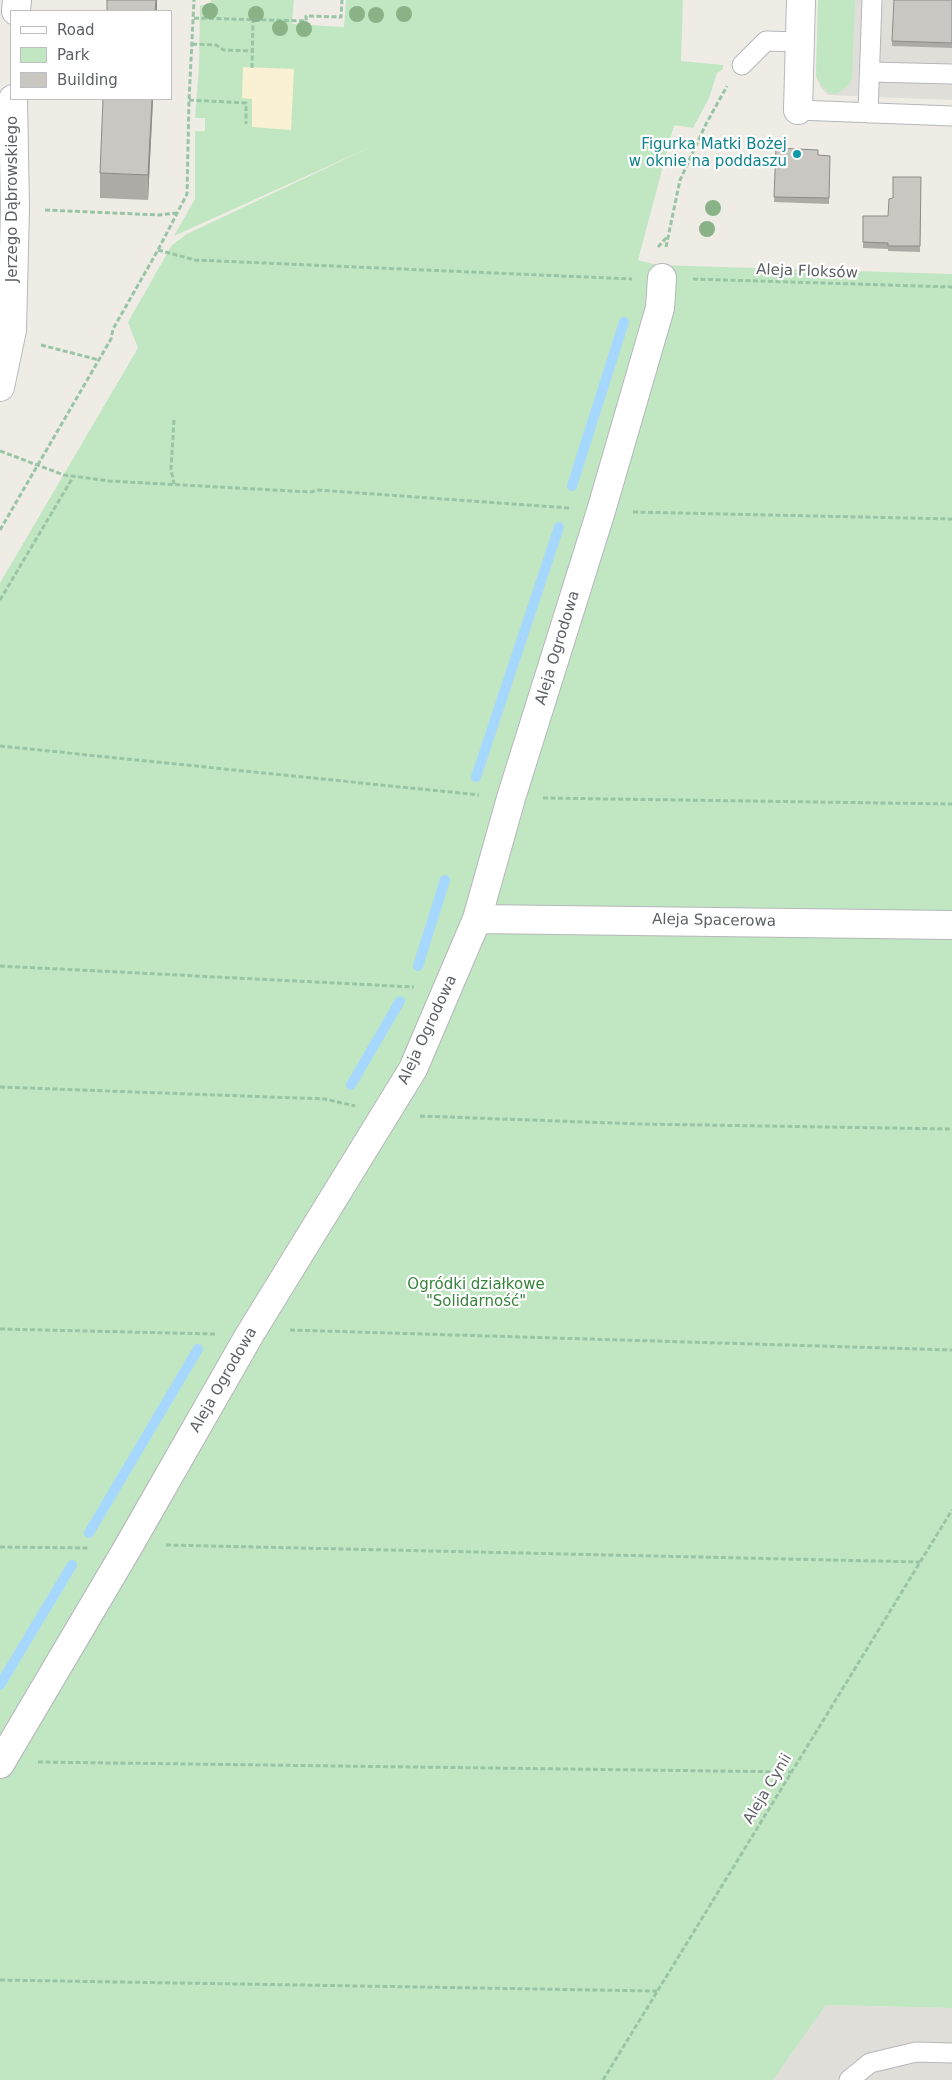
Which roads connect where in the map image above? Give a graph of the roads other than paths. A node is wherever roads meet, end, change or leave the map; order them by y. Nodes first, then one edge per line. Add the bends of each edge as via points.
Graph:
1 (801, 0) edge
2 (872, 0) edge
3 (798, 42) junction
4 (742, 65) road end
5 (870, 72) junction
6 (952, 74) edge
7 (9, 100) edge
8 (798, 110) joint
9 (868, 113) junction
10 (952, 116) edge
11 (662, 278) road end
12 (0, 387) edge
13 (477, 919) junction
14 (952, 925) edge
15 (1, 1762) edge
16 (952, 2053) edge
17 (849, 2080) edge

1 - 3 street
2 - 5 lane
3 - 4 lane via 766,41
3 - 8 street
5 - 6 lane
5 - 9 lane
7 - 12 street, Jerzego Dąbrowskiego via 15,208 12,330
8 - 9 lane
9 - 10 lane
11 - 13 street, Aleja Ogrodowa via 660,308 601,511 510,798
13 - 14 street, Aleja Spacerowa
13 - 15 street, Aleja Ogrodowa via 413,1069 250,1334
16 - 17 lane via 916,2052 870,2063

